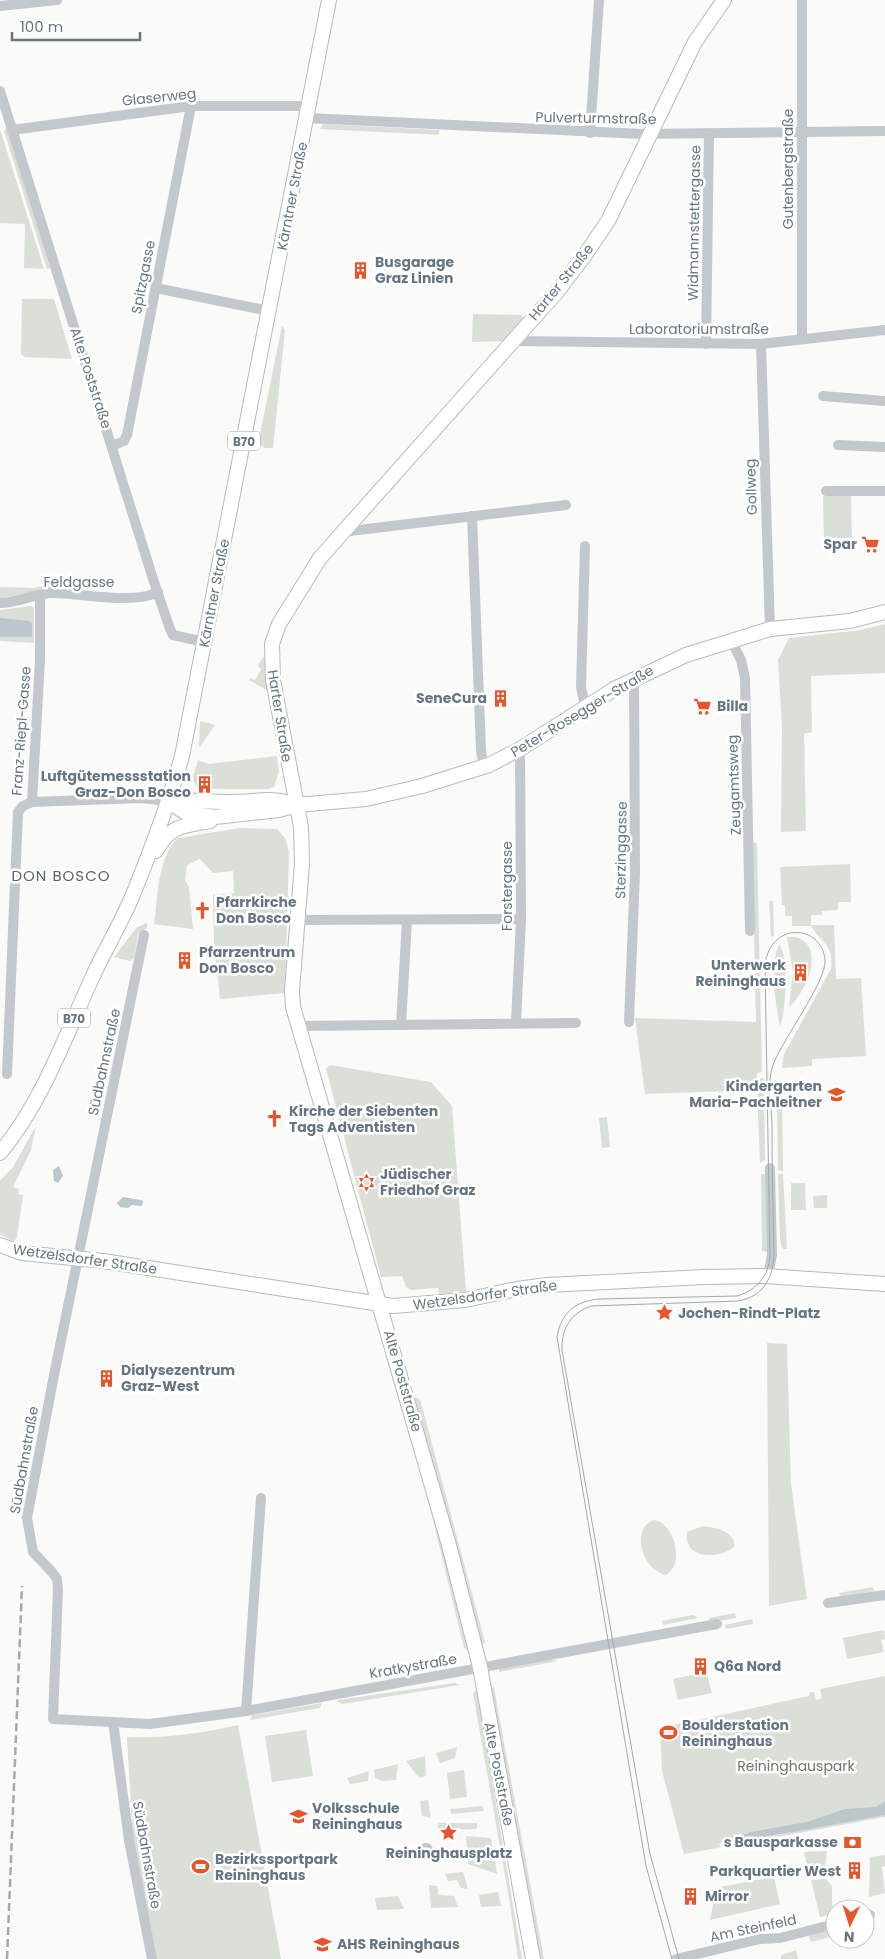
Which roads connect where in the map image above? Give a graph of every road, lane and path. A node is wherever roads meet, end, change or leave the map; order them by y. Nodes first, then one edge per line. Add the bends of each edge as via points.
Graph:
1 (57, 0) edge
2 (329, 0) edge
3 (599, 0) edge
4 (724, 0) edge
5 (802, 0) edge
6 (0, 6) edge
7 (0, 91) edge
8 (191, 106) junction
9 (308, 112) junction
10 (12, 130) junction
11 (885, 131) edge
12 (590, 132) junction
13 (802, 133) junction
14 (649, 134) junction
15 (709, 134) junction
16 (156, 288) junction
17 (269, 311) junction
18 (885, 330) edge
19 (802, 338) junction
20 (513, 341) junction
21 (706, 344) junction
22 (761, 344) junction
23 (822, 396) dead end
24 (885, 401) edge
25 (838, 445) dead end
26 (112, 446) junction
27 (885, 447) edge
28 (826, 491) dead end
29 (885, 491) edge
30 (566, 505) dead end
31 (472, 516) junction
32 (346, 528) junction
33 (585, 546) dead end
34 (158, 592) junction
35 (40, 595) junction
36 (0, 603) edge
37 (885, 612) edge
38 (770, 629) junction
39 (731, 640) junction
40 (204, 642) junction
41 (634, 678) junction
42 (588, 707) junction
43 (520, 749) junction
44 (484, 767) junction
45 (168, 801) junction
46 (32, 802) junction
47 (297, 805) junction
48 (228, 816) junction
49 (134, 893) junction
50 (521, 919) junction
51 (298, 920) junction
52 (407, 920) junction
53 (750, 931) dead end
54 (144, 935) dead end
55 (516, 1022) junction
56 (629, 1022) dead end
57 (576, 1023) dead end
58 (401, 1024) junction
59 (298, 1026) junction
60 (7, 1074) dead end
61 (0, 1153) edge
62 (770, 1168) dead end
63 (0, 1245) edge
64 (78, 1258) junction
65 (768, 1276) junction
66 (885, 1284) edge
67 (381, 1305) junction
68 (261, 1498) dead end
69 (885, 1595) edge
70 (828, 1603) dead end
71 (717, 1624) dead end
72 (480, 1667) junction
73 (246, 1710) junction
74 (113, 1722) junction
75 (825, 1927) edge
76 (152, 1959) edge
77 (533, 1959) edge
78 (676, 1959) edge

1 - 6 street
2 - 9 main road, Kärntner Straße / B70
3 - 12 street
4 - 14 main road, Harter Straße via 695,42
5 - 13 street, Gutenbergstraße
7 - 10 street, Alte Poststraße
8 - 9 street, Glaserweg
8 - 10 street, Glaserweg
8 - 16 street, Spitzgasse
9 - 12 street, Pulverturmstraße
9 - 17 main road, Kärntner Straße / B70
10 - 26 street, Alte Poststraße
11 - 13 street, Pulverturmstraße
12 - 14 street, Pulverturmstraße
13 - 15 street, Pulverturmstraße
13 - 19 street, Gutenbergstraße
14 - 15 street, Pulverturmstraße
14 - 20 main road, Harter Straße via 608,220 557,292
15 - 21 street, Widmannstettergasse
16 - 17 street
16 - 26 street, Spitzgasse via 127,435 124,441
17 - 40 main road, Kärntner Straße / B70
18 - 19 street, Laboratoriumstraße
19 - 22 street, Laboratoriumstraße
20 - 21 street, Laboratoriumstraße
20 - 32 main road, Harter Straße
21 - 22 street, Laboratoriumstraße
22 - 38 street, Gollweg
23 - 24 street
25 - 27 street
26 - 34 street, Alte Poststraße
28 - 29 street
30 - 31 street
31 - 32 street via 350,531
31 - 44 street
32 - 47 main road, Harter Straße via 320,558 288,606 272,644 273,680
33 - 42 street via 581,687
34 - 35 street, Feldgasse via 144,597
34 - 40 street, Alte Poststraße via 173,635
35 - 36 street, Feldgasse
35 - 46 street, Franz-Riepl-Gasse via 40,660
37 - 38 main road, Peter-Rosegger-Straße via 850,621
38 - 39 main road, Peter-Rosegger-Straße
39 - 41 main road, Peter-Rosegger-Straße
39 - 53 street, Zeugamtsweg via 745,678
40 - 45 main road, Kärntner Straße / B70 via 182,756
41 - 42 main road, Peter-Rosegger-Straße
41 - 56 street, Sterzinggasse via 635,873
42 - 43 main road, Peter-Rosegger-Straße
43 - 44 main road, Peter-Rosegger-Straße
43 - 50 street, Forstergasse
44 - 47 main road, Peter-Rosegger-Straße via 366,799
45 - 46 street via 141,798
45 - 47 main road, Peter-Rosegger-Straße via 279,799
45 - 48 main road, Peter-Rosegger-Straße via 186,813
45 - 49 main road, Kärntner Straße / B70
46 - 60 street, Franz-Riepl-Gasse via 18,812
47 - 48 main road, Peter-Rosegger-Straße
47 - 51 main road, Alte Poststraße via 302,864
48 - 49 main road via 183,826 164,837
49 - 61 main road, Kärntner Straße / B70 via 105,948 41,1093
50 - 52 street
50 - 55 street, Forstergasse
51 - 52 street
51 - 59 main road, Alte Poststraße via 292,990
52 - 58 street
54 - 64 street, Südbahnstraße
55 - 57 street
55 - 58 street
58 - 59 street
59 - 67 main road, Alte Poststraße
62 - 65 street via 772,1255
63 - 64 main road, Wetzelsdorfer Straße via 22,1253
64 - 67 main road, Wetzelsdorfer Straße
64 - 74 street, Südbahnstraße via 27,1518 33,1552 57,1579 53,1719
65 - 66 main road, Wetzelsdorfer Straße
65 - 67 main road, Wetzelsdorfer Straße via 555,1285 440,1303
67 - 72 main road, Alte Poststraße via 437,1500
68 - 73 street
69 - 70 street
71 - 72 street, Kratkystraße
72 - 73 street, Kratkystraße
72 - 77 main road, Alte Poststraße
73 - 74 street, Kratkystraße via 150,1724
74 - 76 street, Südbahnstraße via 129,1840
75 - 78 street, Am Steinfeld

